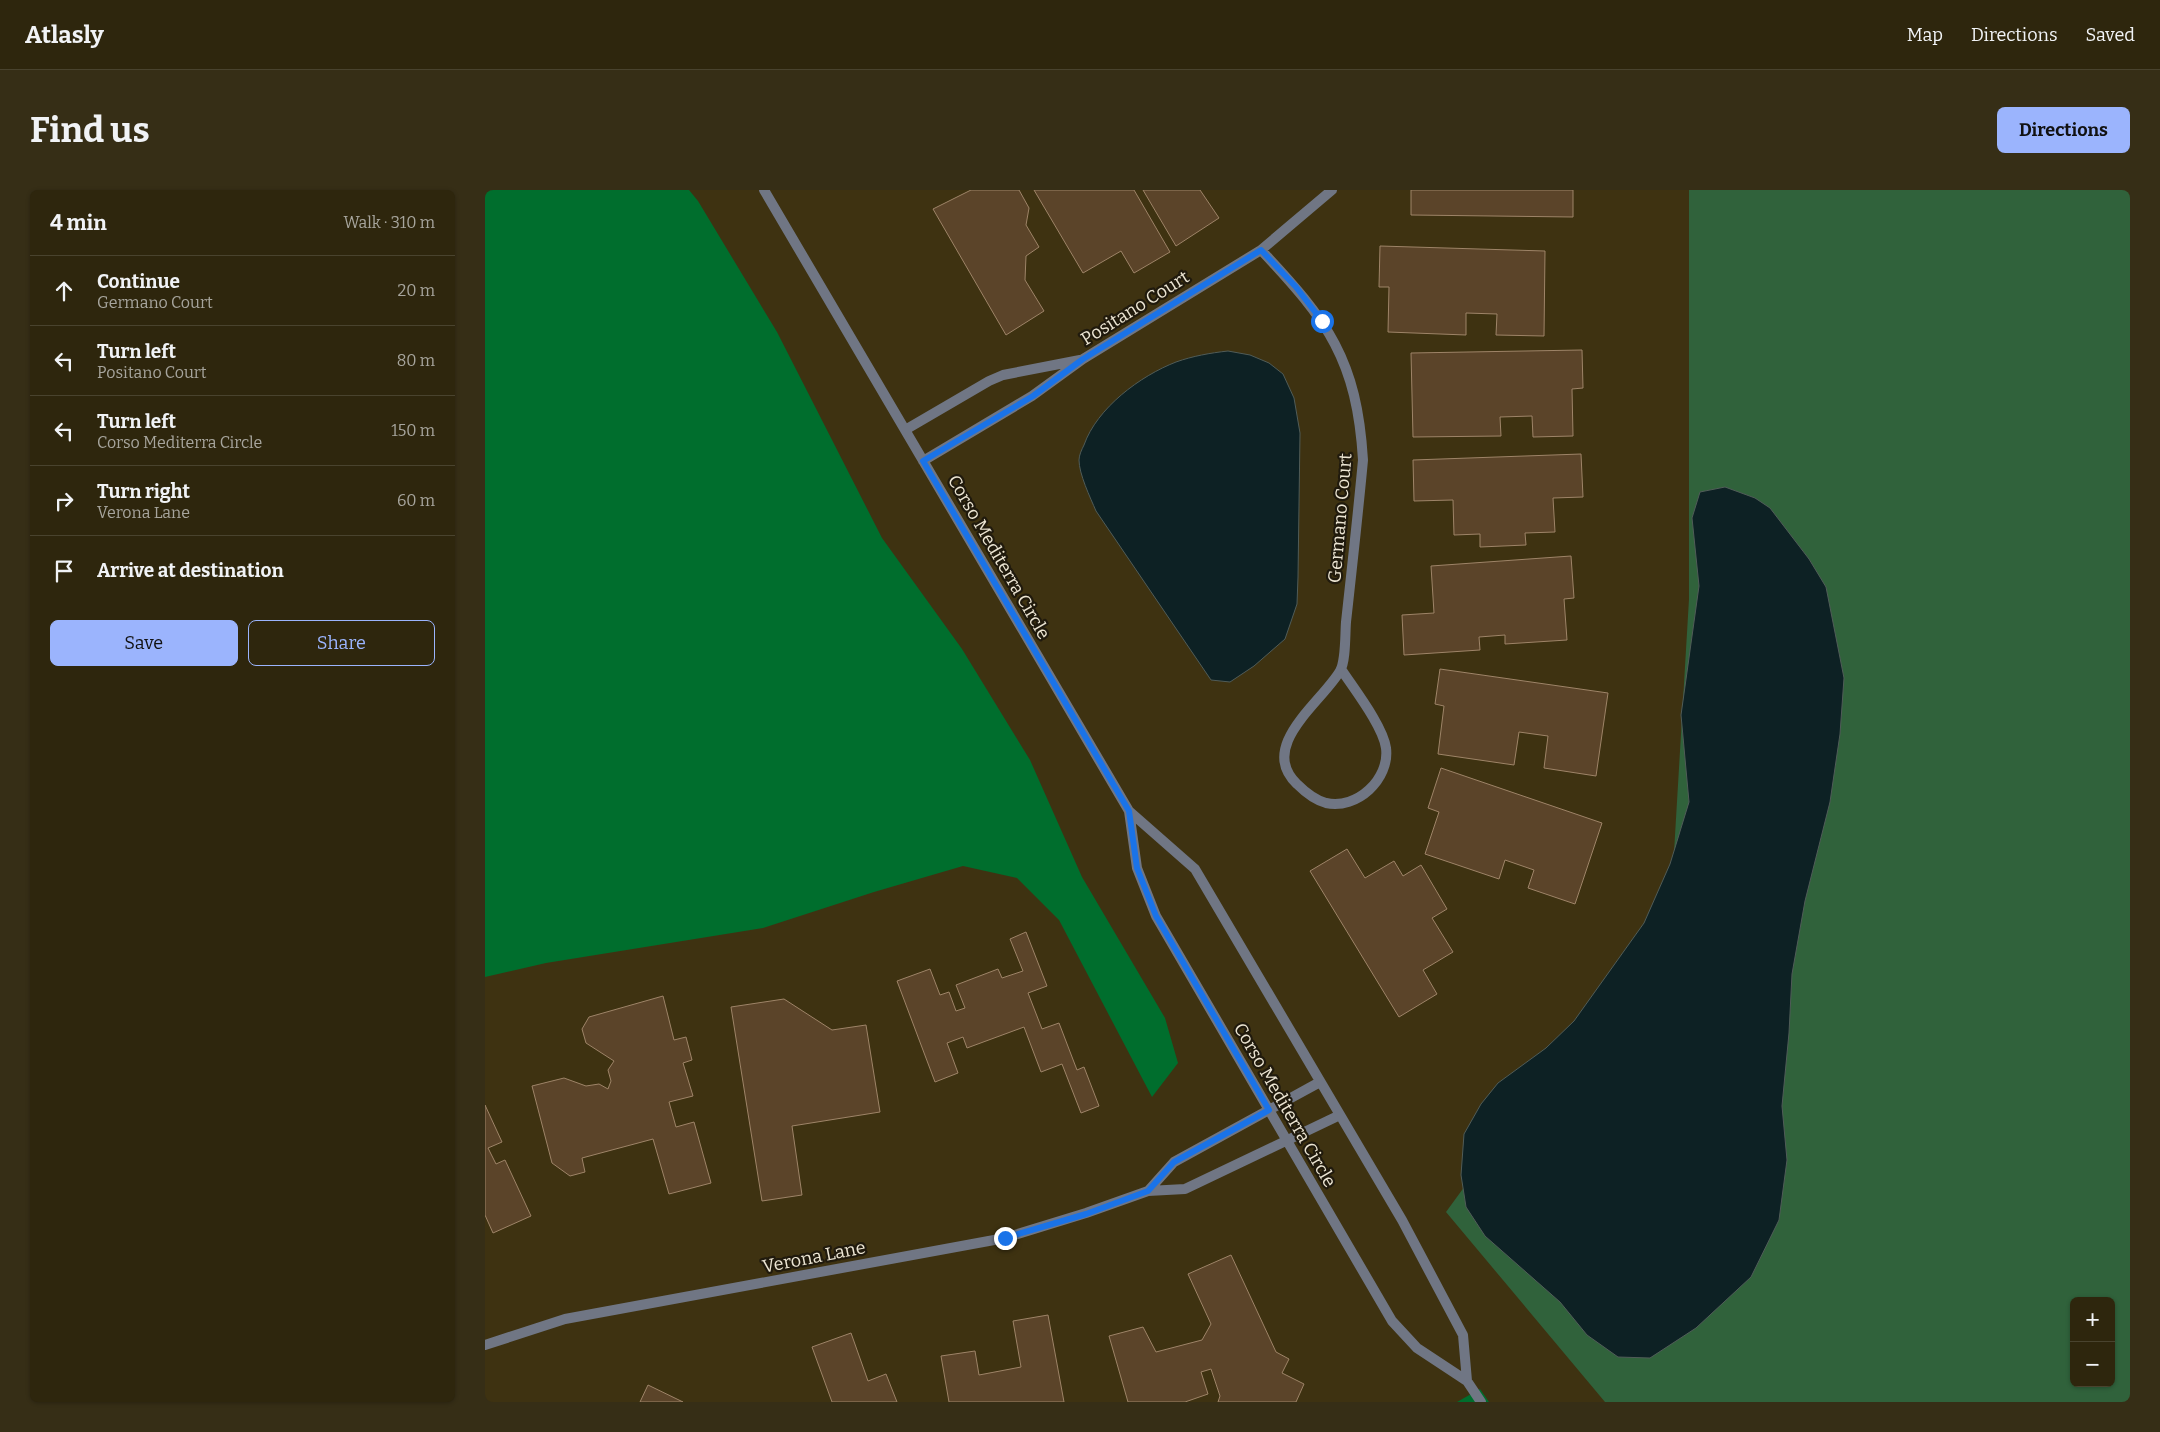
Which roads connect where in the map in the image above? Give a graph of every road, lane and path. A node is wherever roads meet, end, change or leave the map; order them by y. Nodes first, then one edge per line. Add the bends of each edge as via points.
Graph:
1 (764, 190) edge
2 (1332, 190) edge
3 (1261, 250) junction
4 (1083, 359) junction
5 (905, 430) junction
6 (923, 461) junction
7 (1341, 669) junction
8 (1129, 811) junction
9 (1320, 1082) junction
10 (1269, 1110) junction
11 (1340, 1115) junction
12 (1287, 1140) junction
13 (1148, 1191) junction
14 (485, 1345) edge
15 (1467, 1381) junction
16 (1481, 1402) edge

1 - 5 street, Corso Mediterra Circle
2 - 3 street, Positano Court
3 - 4 street, Positano Court
3 - 7 street, Germano Court via 1322,321 1342,354 1358,408 1363,460
4 - 5 street via 989,381
4 - 6 street, Positano Court via 1033,396
5 - 6 street, Corso Mediterra Circle
6 - 8 street, Corso Mediterra Circle
7 - 7 street via 1298,724 1287,742 1284,761 1291,779 1307,794 1326,803 1347,803 1365,794 1380,778 1385,766 1386,749 1382,734
8 - 9 street, Corso Mediterra Circle via 1195,869
8 - 10 street, Corso Mediterra Circle via 1137,868 1156,916
9 - 10 street, Verona Lane
9 - 11 street, Corso Mediterra Circle
10 - 12 street, Corso Mediterra Circle
10 - 13 street, Verona Lane via 1174,1162
11 - 12 street, Verona Lane
11 - 15 street, Corso Mediterra Circle via 1402,1220 1463,1335
12 - 13 street, Verona Lane via 1185,1189
12 - 15 street, Corso Mediterra Circle via 1392,1321 1417,1348
13 - 14 street, Verona Lane via 1005,1238 565,1319
15 - 16 street, Corso Mediterra Circle

